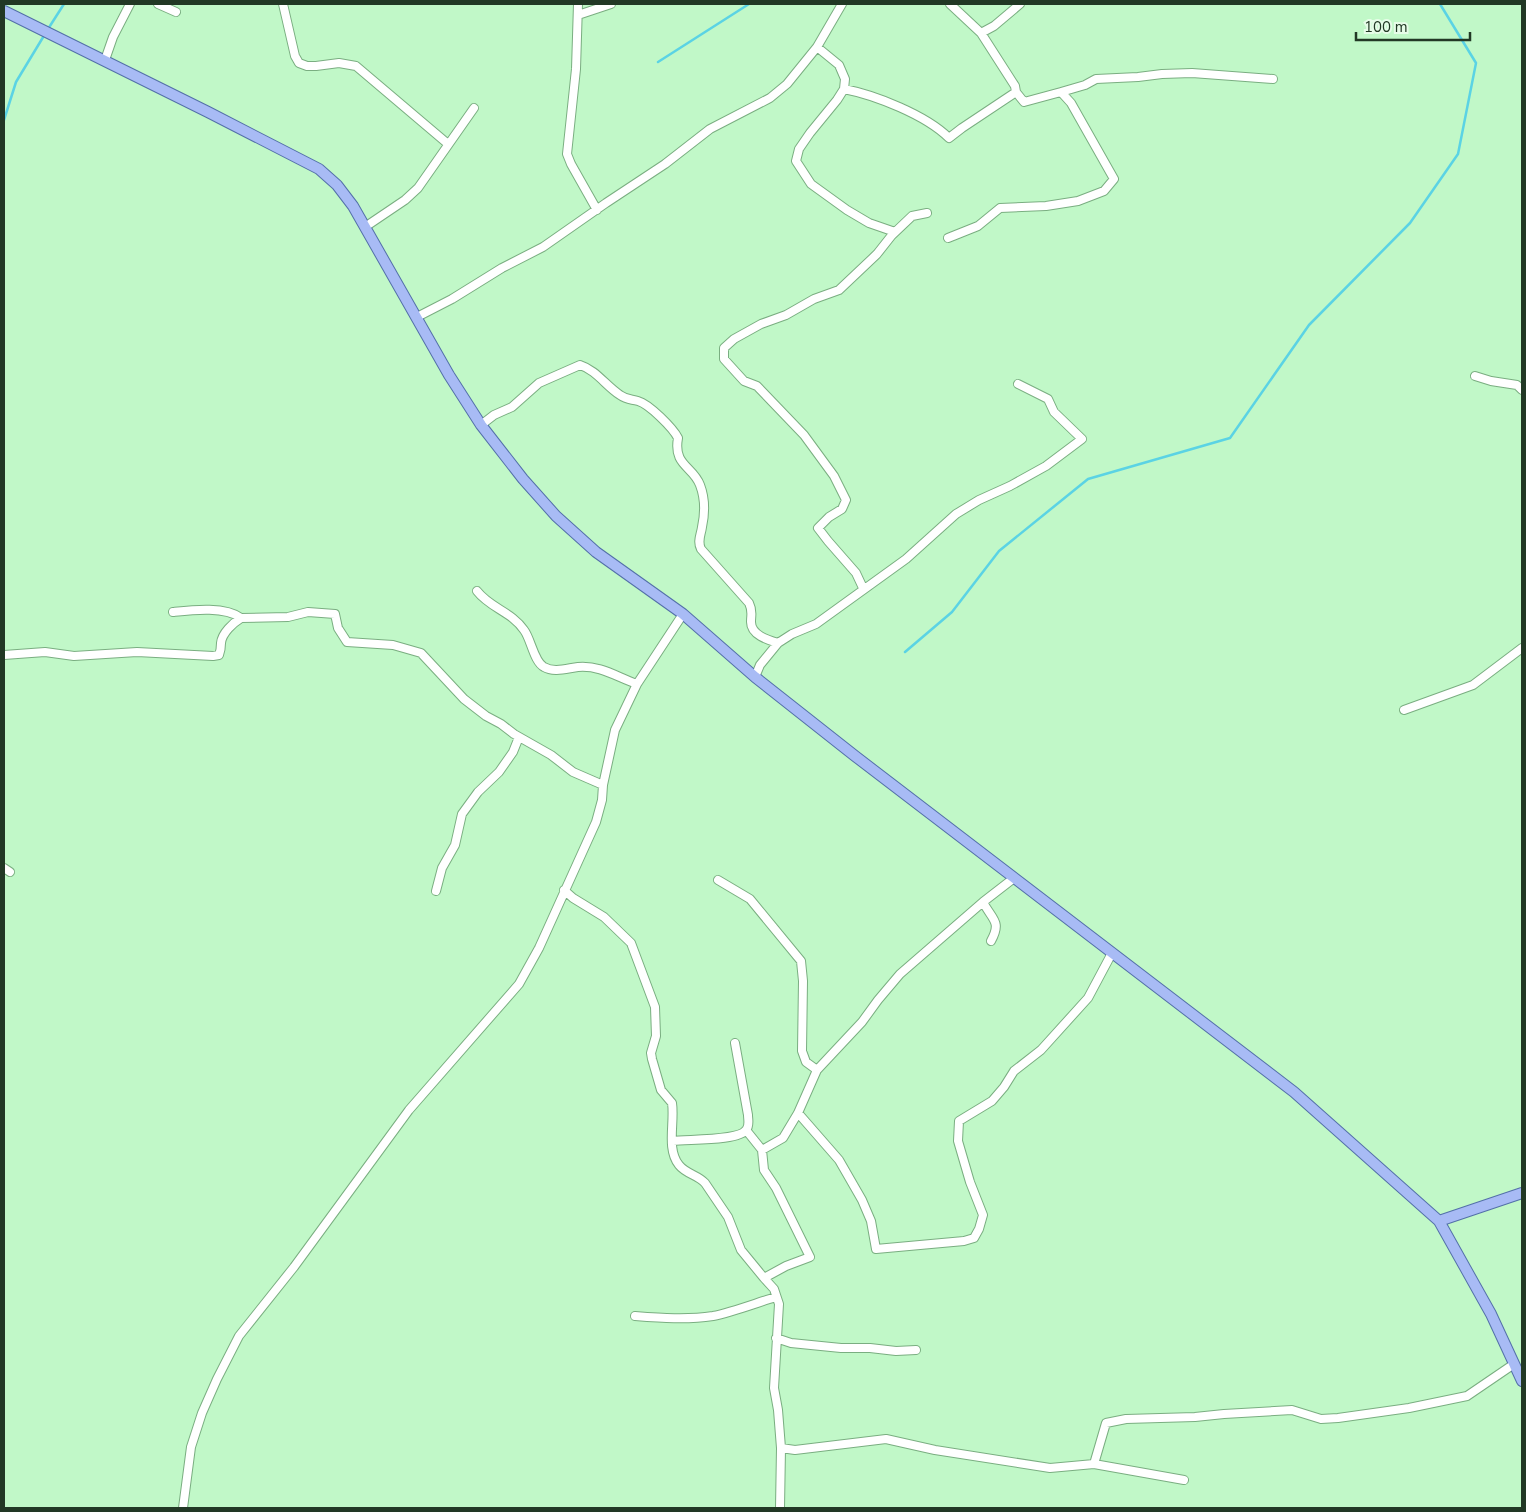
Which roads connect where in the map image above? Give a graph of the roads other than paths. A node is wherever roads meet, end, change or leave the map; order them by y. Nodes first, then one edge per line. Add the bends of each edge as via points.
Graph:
1 (130, 4) edge
2 (158, 4) edge
3 (283, 4) edge
4 (578, 4) edge
5 (611, 4) edge
6 (842, 4) edge
7 (950, 4) edge
8 (1020, 4) edge
9 (4, 11) edge
10 (176, 12) dead end
11 (578, 15) junction
12 (981, 33) junction
13 (817, 47) junction
14 (105, 60) junction
15 (1273, 80) dead end
16 (844, 89) junction
17 (1016, 92) junction
18 (1061, 92) junction
19 (474, 108) dead end
20 (448, 144) junction
21 (597, 210) junction
22 (927, 213) dead end
23 (365, 227) junction
24 (895, 232) junction
25 (948, 238) dead end
26 (417, 317) junction
27 (1476, 376) dead end
28 (1018, 384) dead end
29 (1522, 390) edge
30 (482, 425) junction
31 (863, 588) junction
32 (477, 591) dead end
33 (173, 612) dead end
34 (683, 614) junction
35 (241, 618) junction
36 (778, 643) junction
37 (1522, 648) edge
38 (4, 655) edge
39 (755, 677) junction
40 (637, 684) junction
41 (1404, 710) dead end
42 (519, 737) junction
43 (603, 785) junction
44 (1014, 878) junction
45 (718, 880) dead end
46 (564, 890) junction
47 (436, 891) dead end
48 (983, 902) junction
49 (991, 942) dead end
50 (1112, 953) junction
51 (735, 1042) dead end
52 (816, 1070) junction
53 (798, 1114) junction
54 (746, 1130) junction
55 (673, 1141) junction
56 (762, 1150) junction
57 (1522, 1194) edge
58 (1439, 1220) junction
59 (764, 1278) junction
60 (776, 1297) junction
61 (635, 1316) dead end
62 (776, 1338) junction
63 (916, 1350) dead end
64 (1514, 1364) junction
65 (1522, 1381) edge
66 (781, 1448) junction
67 (1094, 1464) junction
68 (1184, 1480) dead end
69 (183, 1508) edge
70 (780, 1508) edge

1 - 14 street via 112,38
2 - 10 street
3 - 20 street via 299,63 307,66 339,63 356,66
4 - 11 street
5 - 11 street
6 - 13 street
7 - 12 street
8 - 12 street
9 - 14 main road
11 - 21 street via 575,88 567,154
12 - 17 street
13 - 16 street via 839,66 845,79
13 - 21 street via 787,84 770,98 710,129
14 - 23 main road via 319,169 338,185
15 - 18 street via 1192,73 1162,74 1096,79
16 - 17 street via 866,93 913,114 949,138
16 - 24 street via 799,149 796,161 811,184 847,210 869,223
17 - 18 street via 1024,102
18 - 25 street via 1071,102 1114,179 1104,191 1078,201 1000,208 978,226
19 - 20 street
20 - 23 street via 418,188
21 - 26 street via 543,247
22 - 24 street via 912,216
23 - 26 main road
24 - 31 street via 839,290 762,324 724,348 724,359 744,381 757,386 804,435 834,476 846,500 842,509 818,528 856,573
26 - 30 main road
27 - 29 street via 1517,385
28 - 31 street via 1048,399 1054,412 1082,439 1046,466 956,514 906,558
30 - 34 main road via 556,516 596,552
30 - 36 street via 539,383 580,364 618,394 639,402 665,421 678,438 677,452 684,465 699,483 704,506 699,541 701,549 749,603 753,612 752,626 757,634
31 - 36 street via 816,624
32 - 40 street via 525,630 543,667 592,666
33 - 35 street via 218,611 234,613
34 - 39 main road
34 - 40 street
35 - 38 street via 226,631 219,655 137,652 74,656 45,652
35 - 42 street via 308,612 335,614 338,628 347,642 393,645 421,652 464,699
36 - 39 street via 760,665
37 - 41 street via 1473,685
39 - 44 main road
40 - 43 street via 615,730
42 - 43 street via 573,772
42 - 47 street via 499,772 478,792 462,814 455,845 442,868
43 - 46 street via 596,822
44 - 48 street
44 - 50 main road
45 - 52 street via 750,899 801,961 802,1052 806,1062
46 - 55 street via 604,917 630,943 655,1007 656,1036 651,1052 661,1090 672,1103
46 - 69 street via 519,984 409,1110 239,1336 202,1413 192,1447
48 - 49 street via 997,926
48 - 52 street via 900,974 862,1022
50 - 53 street via 1088,998 1041,1050 1014,1071 992,1101 959,1121 958,1141 983,1215 974,1238 876,1249 871,1221 839,1160
50 - 58 main road via 1294,1092
51 - 54 street via 748,1115
52 - 53 street
53 - 56 street via 783,1138
54 - 55 street via 737,1136
54 - 56 street
55 - 59 street via 679,1165 702,1179 728,1217 741,1250
56 - 59 street via 764,1170 810,1256
57 - 58 main road
58 - 64 main road via 1492,1314
59 - 60 street via 774,1289
60 - 61 street via 712,1316
60 - 62 street
62 - 63 street via 791,1343 840,1348
62 - 66 street via 774,1388
64 - 65 main road
64 - 67 street via 1467,1396 1391,1411 1321,1419 1292,1410 1195,1418 1126,1418 1106,1423
66 - 67 street via 795,1450 886,1439 1050,1468
66 - 70 street
67 - 68 street

